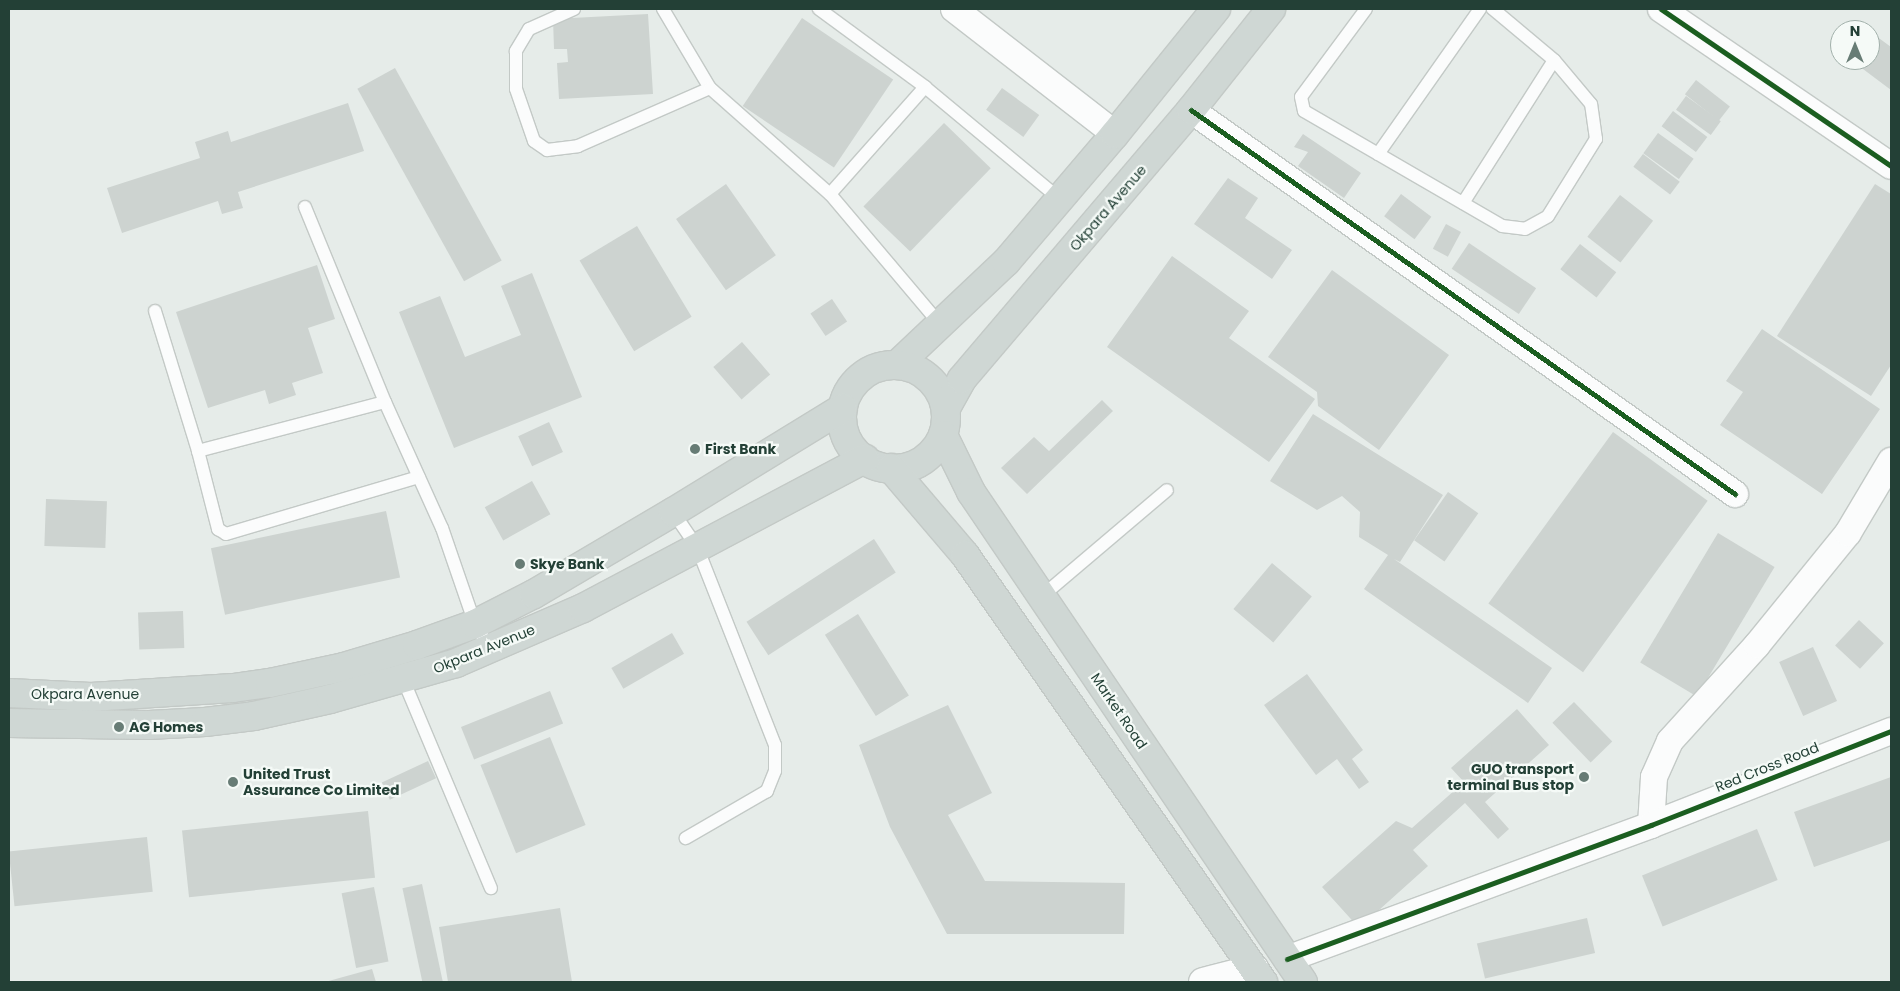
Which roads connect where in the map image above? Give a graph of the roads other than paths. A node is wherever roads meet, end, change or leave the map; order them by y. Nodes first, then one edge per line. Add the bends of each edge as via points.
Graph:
1 (574, 9) edge
2 (663, 9) edge
3 (819, 9) edge
4 (954, 9) edge
5 (1216, 9) edge
6 (1366, 9) edge
7 (1480, 9) edge
8 (1493, 9) edge
9 (1661, 9) edge
10 (1266, 11) edge
11 (1554, 60) junction
12 (925, 87) junction
13 (710, 88) junction
14 (1191, 110) junction
15 (1115, 134) junction
16 (1378, 154) junction
17 (1891, 166) edge
18 (830, 194) junction
19 (1060, 199) junction
20 (1462, 203) junction
21 (305, 207) dead end
22 (155, 310) dead end
23 (940, 324) junction
24 (897, 365) junction
25 (385, 402) junction
26 (843, 408) junction
27 (944, 421) junction
28 (198, 452) junction
29 (865, 459) junction
30 (1891, 462) edge
31 (891, 468) junction
32 (419, 477) junction
33 (1167, 490) dead end
34 (1735, 494) dead end
35 (673, 512) junction
36 (696, 547) junction
37 (1041, 597) junction
38 (475, 624) junction
39 (490, 650) junction
40 (403, 679) junction
41 (9, 693) edge
42 (150, 694) junction
43 (9, 723) edge
44 (149, 725) junction
45 (1891, 731) edge
46 (1651, 825) junction
47 (686, 838) dead end
48 (491, 888) dead end
49 (1287, 959) junction
50 (1258, 976) edge
51 (1203, 982) edge
52 (1303, 982) edge

1 - 13 lane via 529,29 516,51 516,89 534,141 547,150 578,146
2 - 13 lane
3 - 12 lane
4 - 15 street
5 - 15 main road
6 - 16 lane via 1301,97 1304,112
7 - 16 lane
8 - 11 lane
9 - 17 street
10 - 14 main road, Okpara Avenue
11 - 20 lane
11 - 20 lane via 1591,104 1596,139 1548,216 1525,229 1502,226
12 - 18 lane
12 - 19 lane
13 - 18 lane
14 - 27 main road, Okpara Avenue via 962,379
14 - 34 street
15 - 19 main road
16 - 20 lane
18 - 23 lane
19 - 23 main road via 1006,262
21 - 25 lane
22 - 28 lane
23 - 24 main road
24 - 26 main road via 872,370 862,376 850,391
24 - 27 main road via 914,369 929,378 940,392
25 - 28 lane
25 - 32 lane
26 - 29 main road via 842,423 846,437
26 - 35 main road, Okpara Avenue
27 - 31 main road via 935,449 923,460 908,467
27 - 37 main road, Market Road via 971,492
28 - 32 lane via 218,529 226,534
29 - 31 main road
29 - 36 main road, Okpara Avenue
30 - 46 street via 1848,533 1757,645 1670,741 1654,777
31 - 50 main road via 965,555
32 - 38 lane via 442,528
33 - 37 lane
35 - 36 lane
35 - 38 main road, Okpara Avenue via 534,594
36 - 39 main road, Okpara Avenue via 583,608
36 - 47 lane via 775,745 775,771 766,791
37 - 49 main road, Market Road
38 - 39 lane
38 - 42 main road, Okpara Avenue via 326,671 233,688
39 - 40 main road, Okpara Avenue
40 - 44 main road, Okpara Avenue via 301,707 254,716
40 - 48 lane
41 - 42 main road, Okpara Avenue via 91,697
42 - 44 main road
43 - 44 main road, Okpara Avenue
45 - 46 street, Red Cross Road
46 - 49 street, Red Cross Road
49 - 52 main road, Market Road
50 - 51 street

